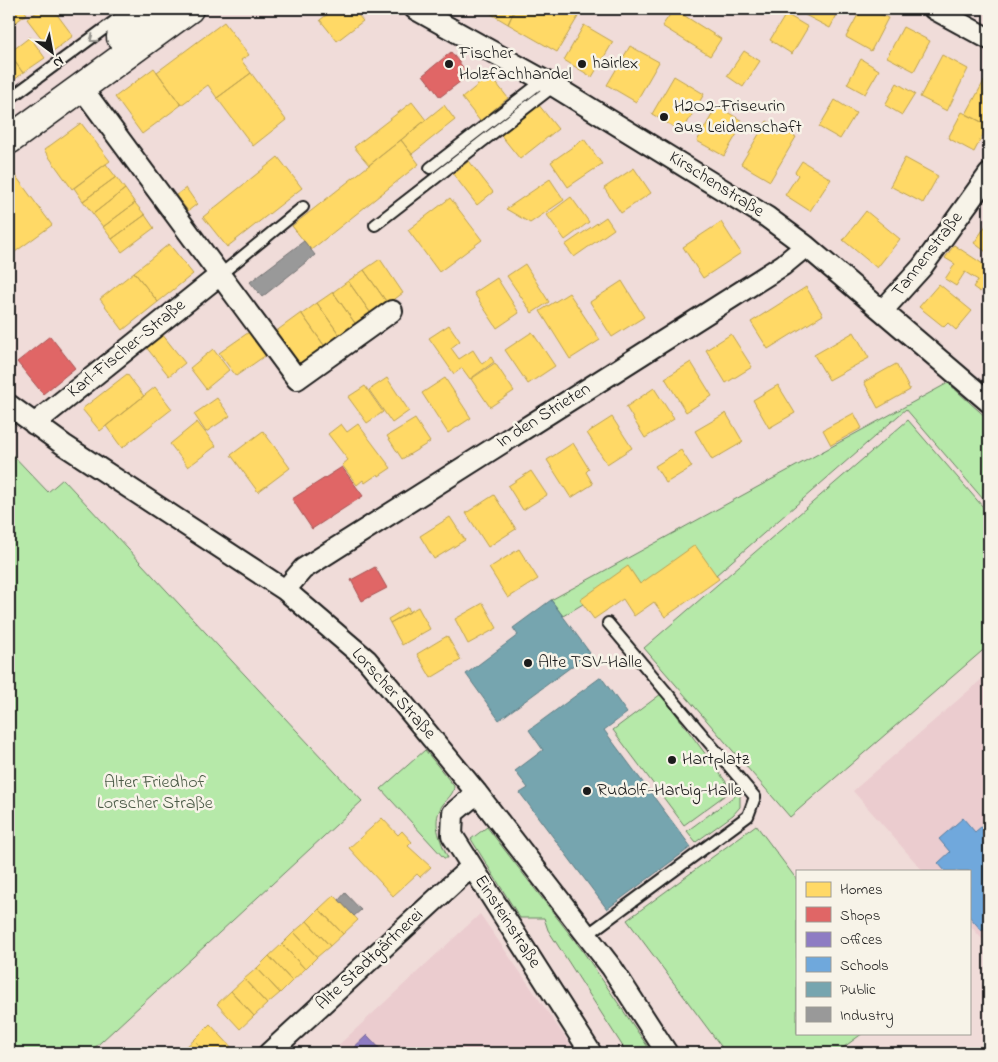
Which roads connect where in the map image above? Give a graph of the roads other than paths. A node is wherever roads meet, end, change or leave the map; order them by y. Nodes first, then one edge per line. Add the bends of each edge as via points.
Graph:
1 (131, 9) edge
2 (154, 9) edge
3 (189, 9) edge
4 (415, 9) edge
5 (934, 9) edge
6 (989, 39) edge
7 (549, 83) junction
8 (81, 87) junction
9 (9, 99) edge
10 (9, 118) edge
11 (9, 140) edge
12 (430, 168) dead end
13 (989, 174) edge
14 (303, 207) dead end
15 (375, 225) dead end
16 (806, 246) junction
17 (221, 274) junction
18 (883, 310) junction
19 (392, 311) dead end
20 (989, 402) edge
21 (9, 405) edge
22 (34, 424) junction
23 (285, 590) junction
24 (608, 623) dead end
25 (477, 793) junction
26 (471, 867) junction
27 (587, 935) junction
28 (270, 1053) edge
29 (591, 1053) edge
30 (667, 1053) edge

1 -> 9 lane
2 - 10 street via 116,42
3 - 8 street
4 - 7 street, Kirschenstraße
5 - 6 street
7 - 12 lane
7 - 15 lane
7 - 16 street, Kirschenstraße via 767,217
8 - 11 street
8 - 17 street
13 - 18 street, Tannenstraße via 922,267
14 - 17 lane
16 - 18 street, Kirschenstraße
16 - 23 street, In den Strieten via 774,270 303,569
17 - 19 street via 297,378
17 - 22 street, Karl-Fischer-Straße
18 - 20 street, Kirschenstraße
21 - 22 street, Lorscher Straße
22 - 23 street, Lorscher Straße
23 - 25 street, Lorscher Straße via 367,660
24 - 27 lane via 756,797 748,816
25 - 26 street, Einsteinstraße via 453,813 452,835
25 - 27 street, Lorscher Straße
26 - 28 street, Alte Stadtgärtnerei
26 - 29 street, Einsteinstraße
27 - 30 street, Lorscher Straße

